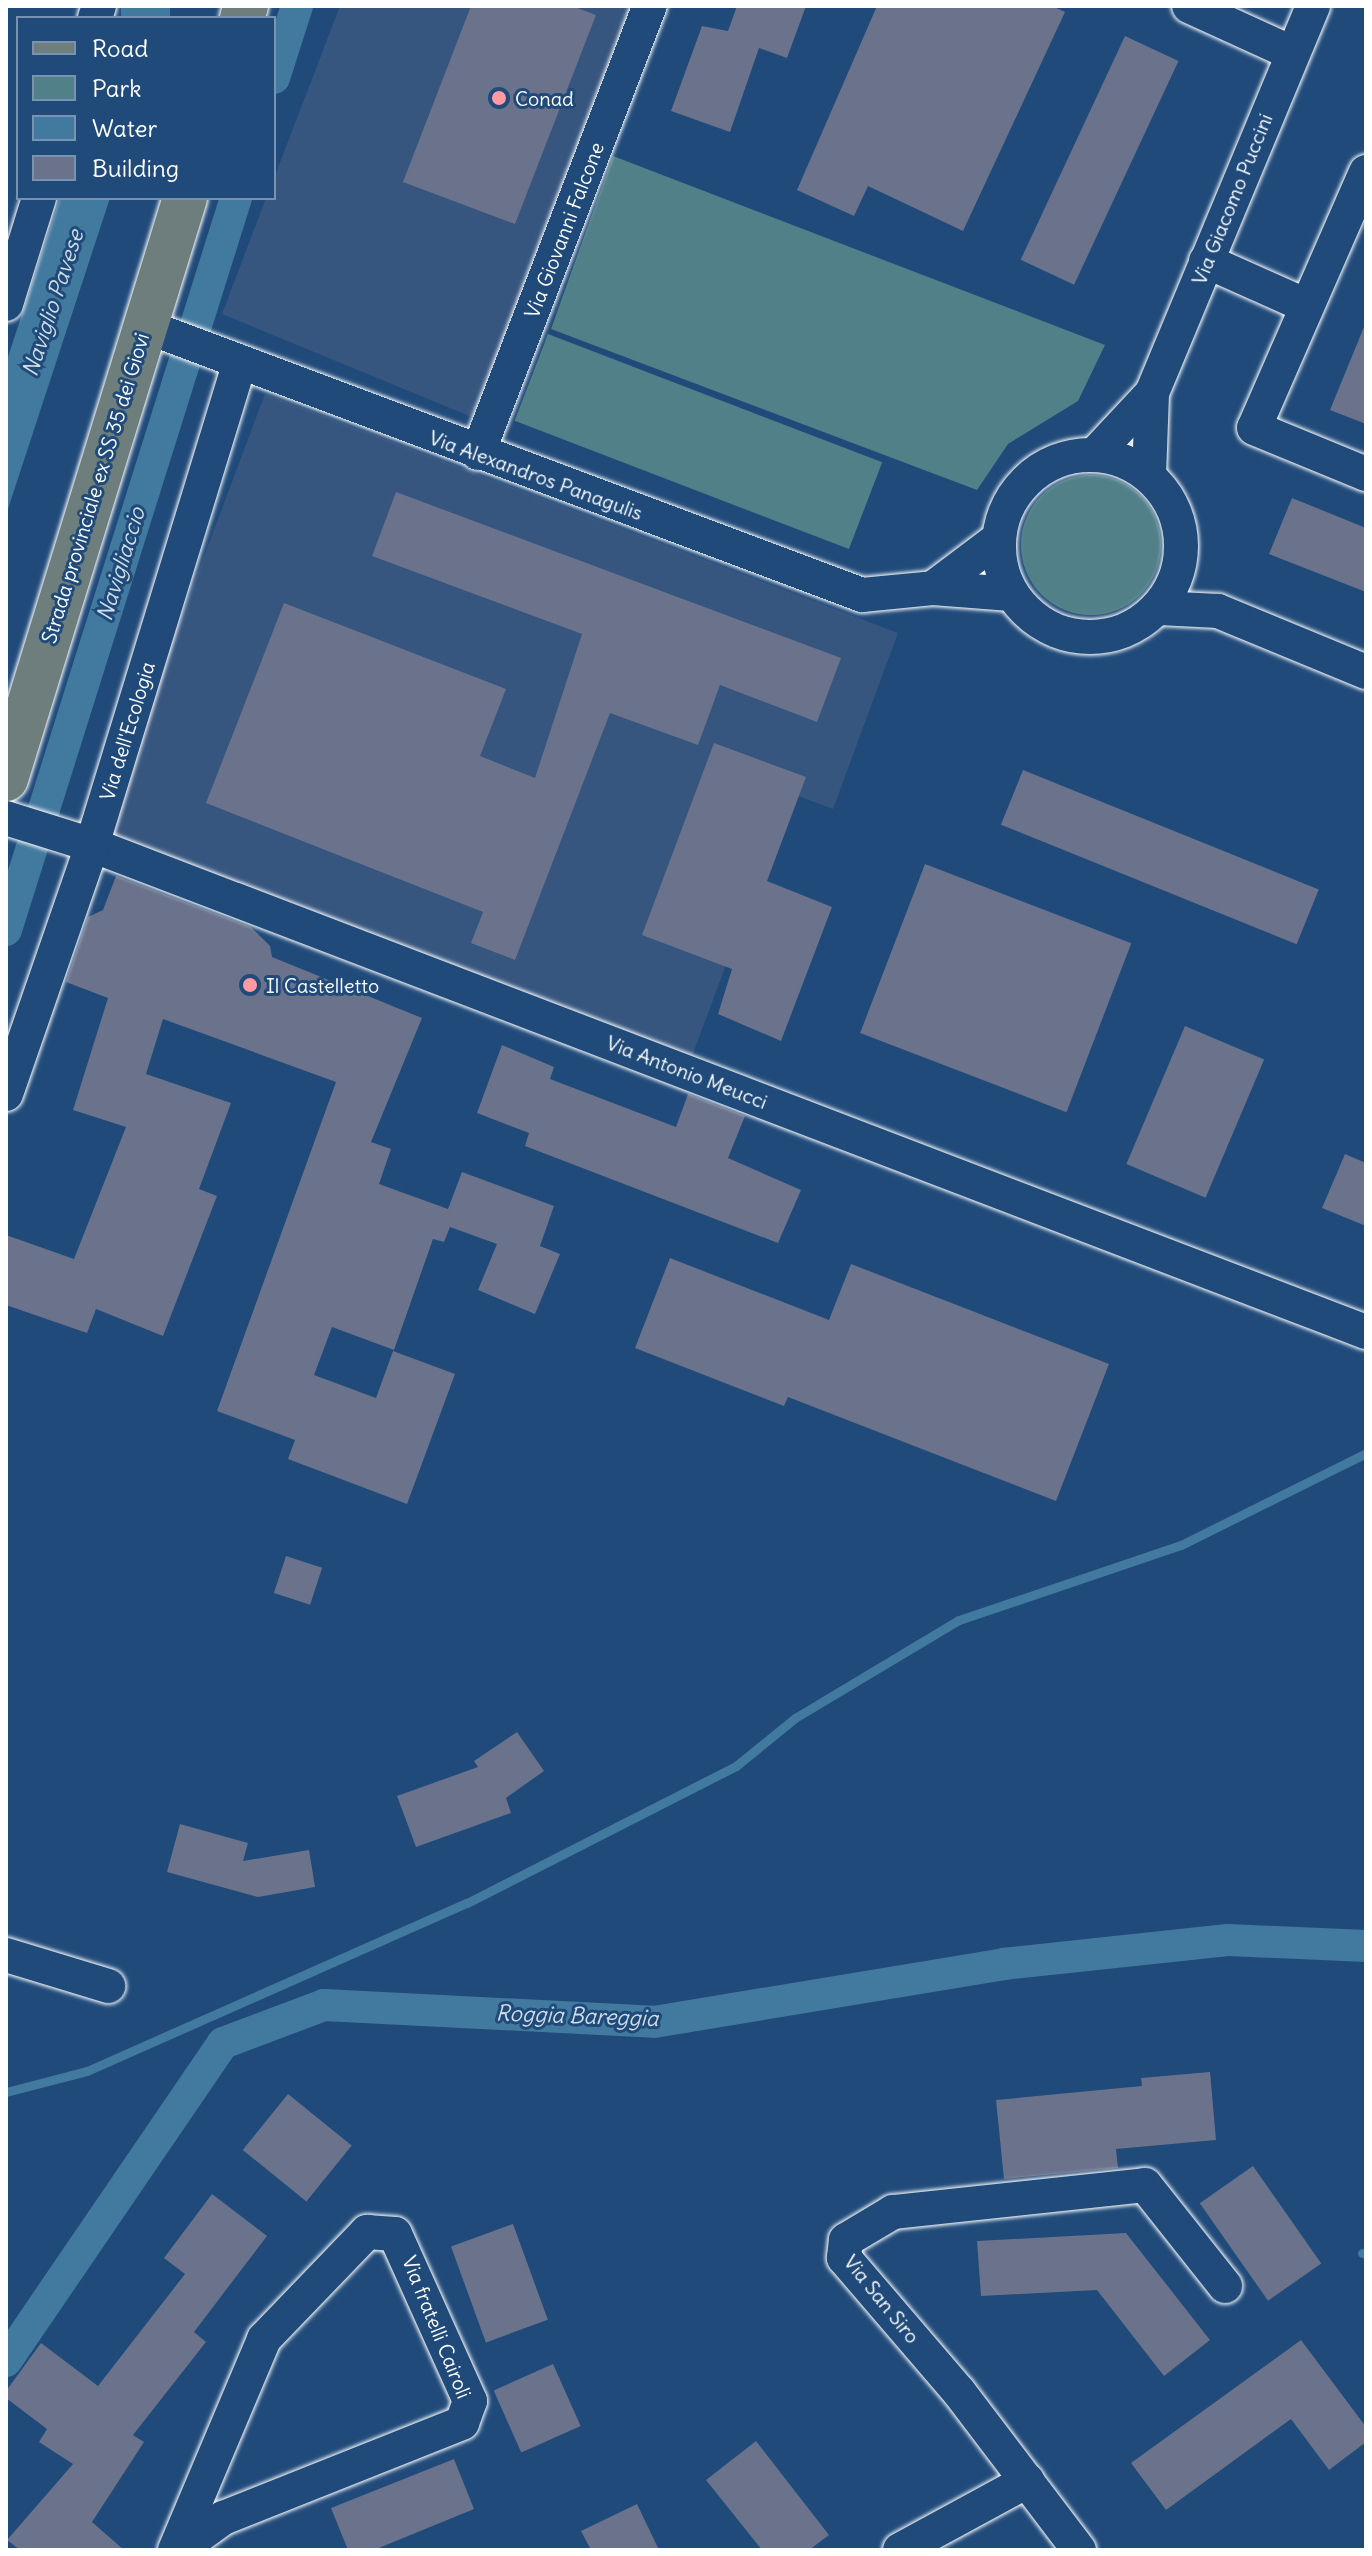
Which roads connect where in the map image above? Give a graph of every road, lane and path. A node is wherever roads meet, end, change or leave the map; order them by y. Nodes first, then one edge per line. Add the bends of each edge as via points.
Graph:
1 (650, 6) edge
2 (1189, 6) edge
3 (1313, 6) edge
4 (1292, 53) junction
5 (1366, 172) edge
6 (38, 200) edge
7 (184, 200) edge
8 (1206, 261) junction
9 (6, 304) edge
10 (1305, 305) junction
11 (145, 326) junction
12 (239, 365) junction
13 (1152, 393) junction
14 (478, 453) junction
15 (1095, 454) junction
16 (1366, 474) edge
17 (1149, 476) junction
18 (998, 539) junction
19 (1182, 555) junction
20 (933, 588) junction
21 (1011, 594) junction
22 (1159, 608) junction
23 (1218, 611) junction
24 (1366, 672) edge
25 (6, 779) edge
26 (13, 820) edge
27 (80, 841) junction
28 (6, 1094) edge
29 (1366, 1332) edge
30 (6, 1955) edge
31 (108, 1986) dead end
32 (1225, 2286) dead end
33 (1027, 2481) junction
34 (177, 2550) edge
35 (900, 2550) edge
36 (1079, 2550) edge

1 - 14 street, Via Giovanni Falcone
2 - 4 street
3 - 4 street, Via Giacomo Puccini
4 - 8 street, Via Giacomo Puccini
5 - 10 street
6 - 9 street
7 - 11 main road, Strada provinciale ex SS 35 dei Giovi
8 - 10 street
8 - 13 street, Via Giacomo Puccini
10 - 16 street via 1254,428
11 - 12 street, Via Alexandros Panagulis
11 - 25 main road, Strada provinciale ex SS 35 dei Giovi
12 - 14 street, Via Alexandros Panagulis
12 - 27 street, Via dell'Ecologia
13 - 15 street, Via Giacomo Puccini
13 - 17 street, Via Giacomo Puccini
14 - 20 street, Via Alexandros Panagulis via 862,595
15 - 17 street
15 - 18 street via 1067,457 1019,487
17 - 19 street via 1174,512
18 - 20 street
18 - 21 street
19 - 22 street
19 - 23 street
20 - 21 street, Via Alexandros Panagulis
21 - 22 street via 1041,623 1081,638 1137,626
22 - 23 street
23 - 24 street
26 - 27 street, Via Antonio Meucci
27 - 28 street, Via dell'Ecologia
27 - 29 street, Via Antonio Meucci
30 - 31 street
32 - 33 street, Via San Siro via 1145,2185 893,2212 846,2240 844,2258
33 - 35 street
33 - 36 street, Via San Siro
34 - 34 street, Via fratelli Cairoli via 223,2518 462,2423 470,2401 395,2234 367,2232 264,2339

